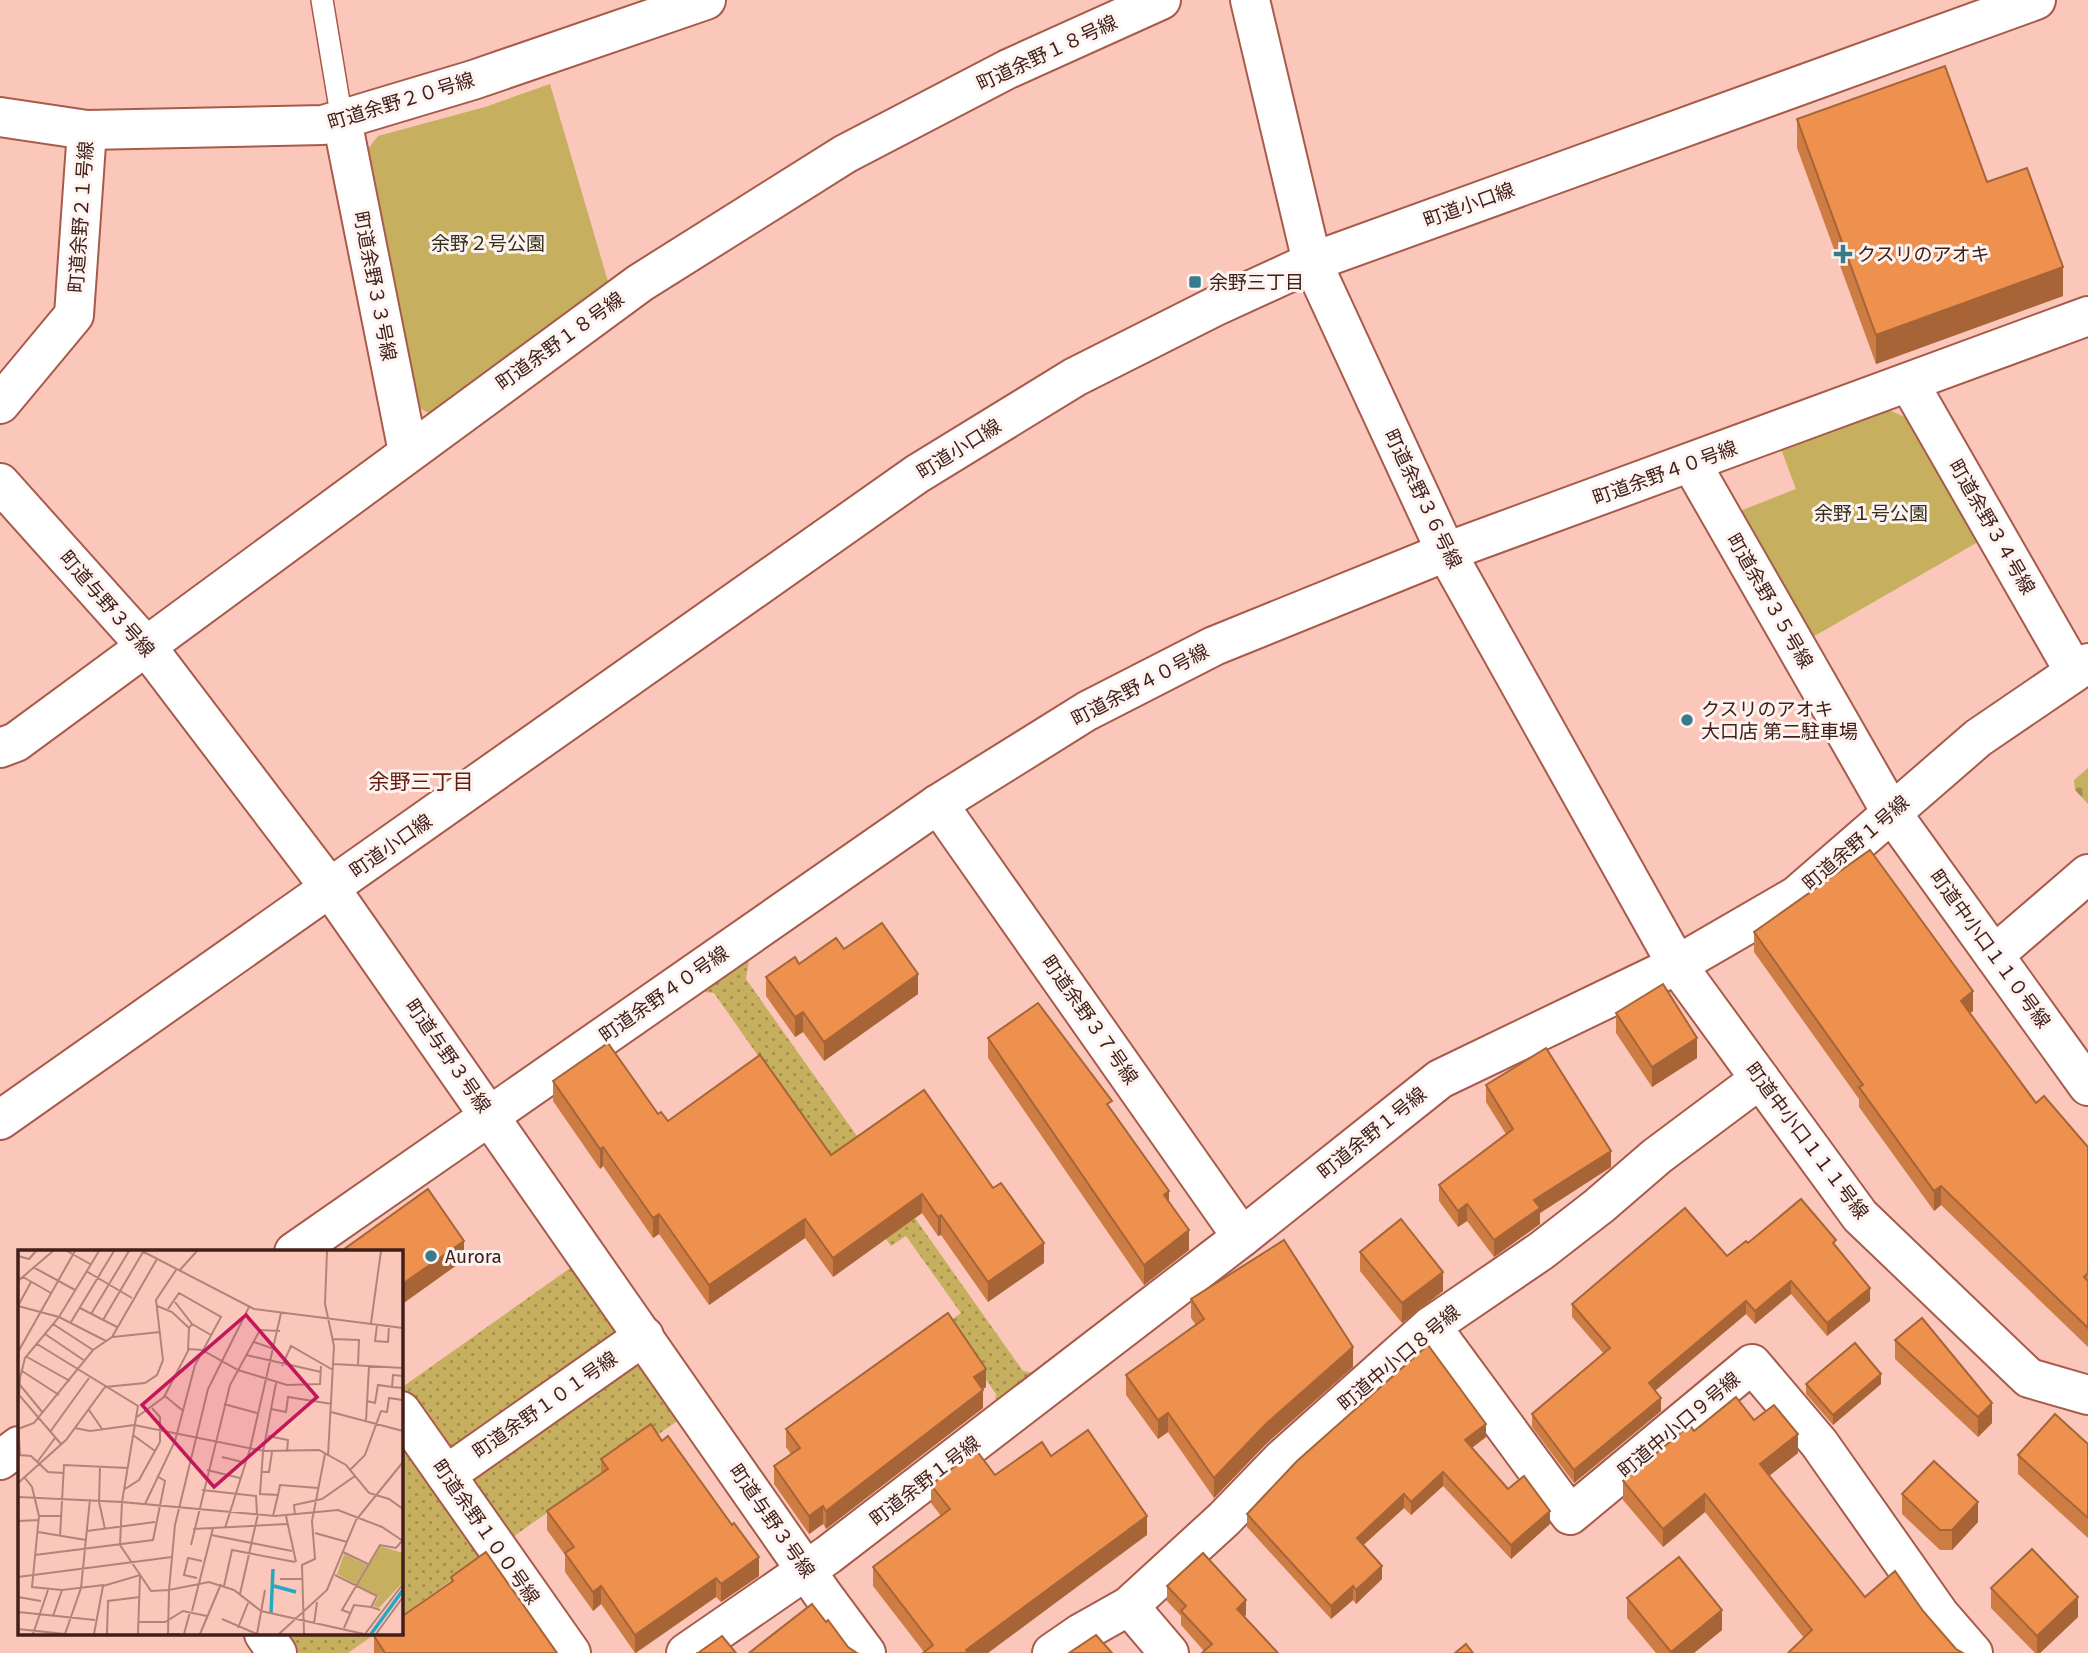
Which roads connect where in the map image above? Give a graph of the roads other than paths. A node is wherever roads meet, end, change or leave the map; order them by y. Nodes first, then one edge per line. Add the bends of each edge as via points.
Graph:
1 (322, 0) edge
2 (706, 0) edge
3 (1161, 0) edge
4 (1250, 0) edge
5 (2036, 0) edge
6 (0, 117) edge
7 (342, 120) junction
8 (87, 130) junction
9 (1311, 262) junction
10 (2088, 316) edge
11 (1909, 383) junction
12 (0, 404) edge
13 (408, 452) junction
14 (1691, 463) junction
15 (0, 483) edge
16 (1446, 552) junction
17 (146, 646) junction
18 (2081, 667) edge
19 (0, 748) edge
20 (938, 804) junction
21 (1891, 812) junction
22 (2088, 874) edge
23 (330, 888) junction
24 (1994, 955) junction
25 (1676, 965) junction
26 (1760, 1079) junction
27 (2088, 1086) edge
28 (489, 1115) junction
29 (0, 1120) edge
30 (1242, 1237) junction
31 (297, 1250) edge
32 (1431, 1326) junction
33 (644, 1336) junction
34 (2088, 1395) edge
35 (402, 1412) edge
36 (18, 1447) edge
37 (0, 1460) edge
38 (446, 1475) junction
39 (807, 1570) junction
40 (1129, 1606) junction
41 (265, 1636) edge
42 (277, 1653) edge
43 (571, 1653) edge
44 (686, 1653) edge
45 (866, 1653) edge
46 (1052, 1653) edge
47 (1169, 1653) edge
48 (1973, 1653) edge

1 - 7 lane
2 - 7 street, 町道余野２０号線
3 - 13 street, 町道余野１８号線 via 1007,69 845,154 640,283
4 - 9 street, 町道余野３６号線
5 - 9 street, 町道小口線
6 - 8 street, 町道余野２０号線
7 - 8 street, 町道余野２０号線 via 323,125
7 - 13 street, 町道余野３３号線
8 - 12 street, 町道余野２１号線 via 74,315
9 - 16 street, 町道余野３６号線
9 - 23 street, 町道小口線 via 1075,377 917,474
10 - 11 street, 町道余野４０号線
11 - 14 street, 町道余野４０号線
11 - 18 street, 町道余野３４号線
13 - 17 street, 町道余野１８号線
14 - 16 street, 町道余野４０号線
14 - 21 street, 町道余野３５号線
15 - 17 street, 町道与野３号線
16 - 20 street, 町道余野４０号線 via 1214,646 1087,710
16 - 25 street, 町道余野３６号線
17 - 19 street, 町道余野１８号線 via 16,742
17 - 23 street, 町道与野３号線
18 - 21 street, 町道余野１号線 via 1978,738
20 - 28 street, 町道余野４０号線
20 - 30 street, 町道余野３７号線
21 - 24 street, 町道中小口１１０号線
21 - 25 street, 町道余野１号線 via 1796,896
22 - 24 street
23 - 28 street, 町道与野３号線
23 - 29 street, 町道小口線
24 - 27 street, 町道中小口１１０号線
25 - 26 street, 町道中小口１１１号線
25 - 30 street, 町道余野１号線 via 1440,1079
26 - 32 street, 町道中小口８号線 via 1541,1251
26 - 34 street, 町道中小口１１１号線 via 1860,1216 2029,1378
28 - 31 street, 町道余野４０号線
28 - 33 street, 町道与野３号線
30 - 39 street, 町道余野１号線
32 - 40 street, 町道中小口８号線 via 1282,1459
32 - 48 street, 町道中小口９号線 via 1570,1515 1752,1364 1819,1443 1940,1615
33 - 38 street, 町道余野１０１号線
33 - 39 street, 町道与野３号線
35 - 38 street, 町道余野１００号線
36 - 37 street
38 - 43 street, 町道余野１００号線
39 - 44 street, 町道余野１号線
39 - 45 street, 町道与野３号線
40 - 46 street, 町道中小口８号線
40 - 47 street
41 - 42 street

